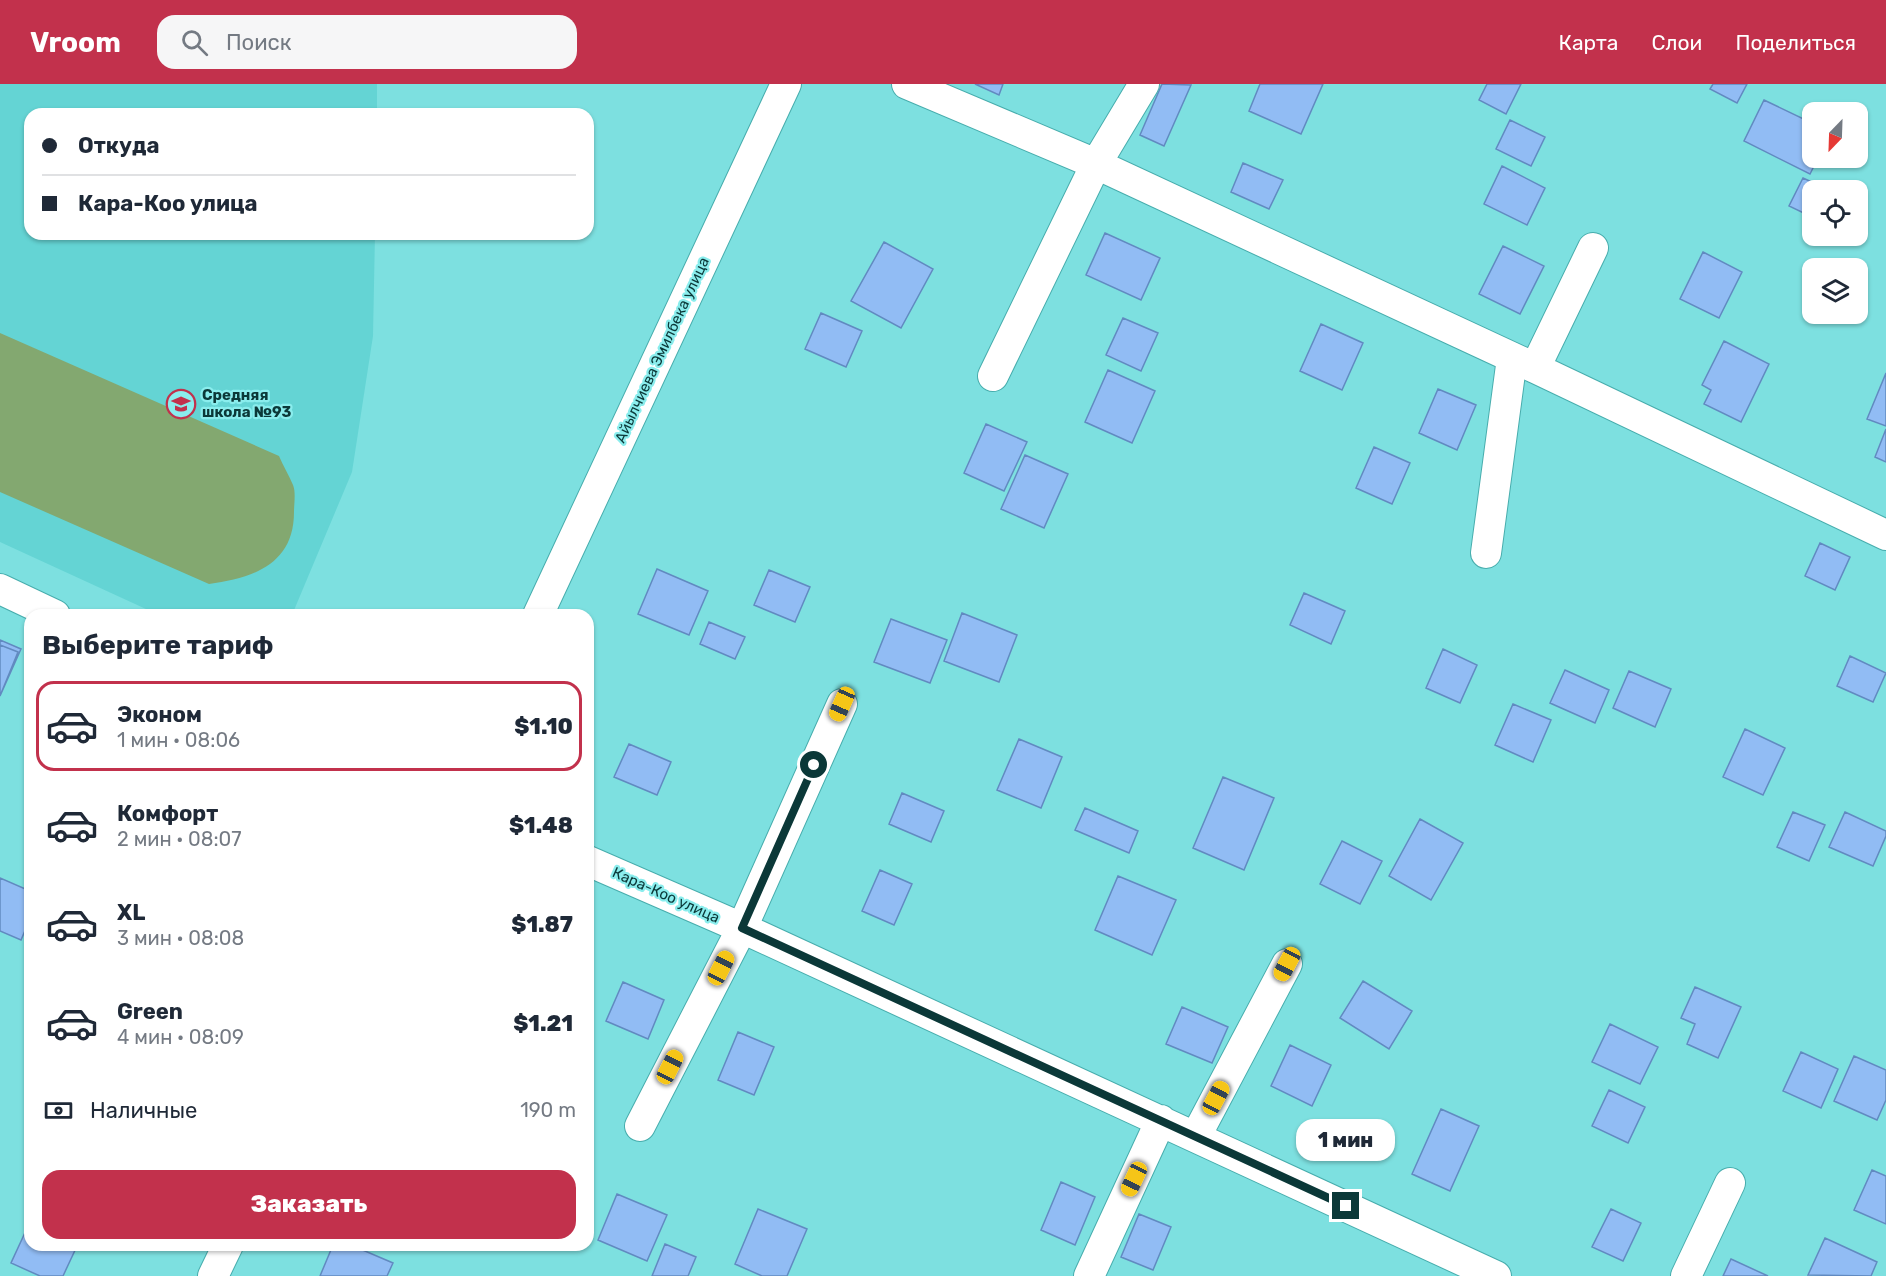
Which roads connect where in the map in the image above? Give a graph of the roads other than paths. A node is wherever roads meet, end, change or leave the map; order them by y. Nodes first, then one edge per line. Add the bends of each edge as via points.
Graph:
1 (786, 84) edge
2 (908, 84) edge
3 (1144, 84) edge
4 (1096, 164) junction
5 (1593, 248) dead end
6 (1523, 363) junction
7 (993, 375) dead end
8 (1886, 535) edge
9 (1486, 553) dead end
10 (0, 589) edge
11 (42, 609) edge
12 (541, 609) edge
13 (842, 704) dead end
14 (594, 864) edge
15 (742, 928) junction
16 (1287, 964) dead end
17 (1161, 1120) junction
18 (640, 1126) dead end
19 (1196, 1136) junction
20 (1730, 1183) dead end
21 (225, 1251) edge
22 (213, 1276) edge
23 (1089, 1276) edge
24 (1496, 1276) edge
25 (1686, 1276) edge

1 - 12 street, Айылчиева Эмилбека улица
2 - 4 street
3 - 4 street
4 - 6 street
4 - 7 street
5 - 6 street
6 - 8 street
6 - 9 street
10 - 11 street
13 - 15 street
14 - 15 street, Кара-Коо улица
15 - 17 street, Кара-Коо улица
15 - 18 street
16 - 19 street
17 - 19 street, Кара-Коо улица
17 - 23 street
19 - 24 street, Кара-Коо улица
20 - 25 street
21 - 22 street

